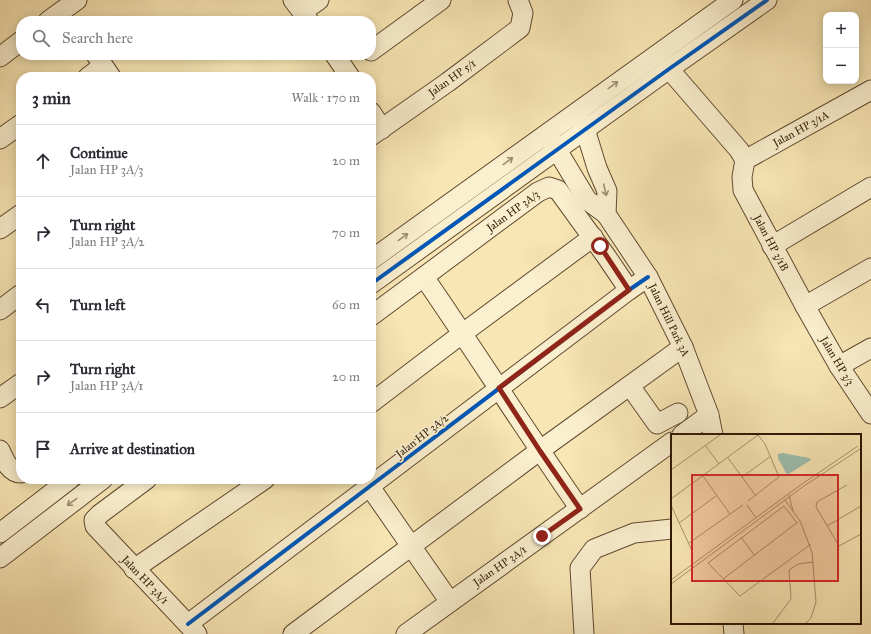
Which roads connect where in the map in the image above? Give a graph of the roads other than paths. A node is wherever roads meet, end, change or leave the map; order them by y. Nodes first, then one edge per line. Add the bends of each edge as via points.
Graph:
1 (319, 0) edge
2 (441, 0) edge
3 (733, 0) edge
4 (767, 0) edge
5 (521, 7) edge
6 (71, 10) edge
7 (302, 11) edge
8 (58, 16) edge
9 (16, 45) edge
10 (376, 47) edge
11 (0, 57) edge
12 (357, 60) edge
13 (103, 66) edge
14 (344, 67) edge
15 (669, 69) junction
16 (95, 72) edge
17 (871, 90) edge
18 (574, 114) junction
19 (16, 128) edge
20 (585, 129) junction
21 (376, 133) edge
22 (546, 134) junction
23 (0, 139) edge
24 (557, 149) junction
25 (744, 168) junction
26 (871, 187) edge
27 (606, 214) junction
28 (16, 218) edge
29 (0, 229) edge
30 (593, 237) junction
31 (772, 246) junction
32 (376, 251) edge
33 (376, 254) edge
34 (871, 268) edge
35 (390, 270) junction
36 (424, 277) junction
37 (648, 277) junction
38 (376, 280) edge
39 (629, 290) junction
40 (16, 298) edge
41 (805, 306) junction
42 (0, 310) edge
43 (376, 312) edge
44 (463, 333) junction
45 (683, 347) junction
46 (871, 348) edge
47 (839, 366) junction
48 (630, 386) junction
49 (16, 387) edge
50 (499, 388) junction
51 (0, 398) edge
52 (376, 399) edge
53 (678, 413) dead end
54 (871, 414) edge
55 (709, 415) junction
56 (656, 424) junction
57 (683, 434) edge
58 (713, 434) edge
59 (671, 437) edge
60 (671, 443) edge
61 (540, 451) junction
62 (376, 480) edge
63 (64, 484) edge
64 (96, 484) edge
65 (140, 484) edge
66 (258, 484) edge
67 (371, 484) edge
68 (373, 484) edge
69 (580, 509) junction
70 (671, 529) edge
71 (0, 533) edge
72 (411, 547) junction
73 (0, 558) edge
74 (134, 569) junction
75 (450, 602) junction
76 (733, 624) edge
77 (192, 629) edge
78 (293, 634) edge
79 (406, 634) edge
80 (584, 634) edge
81 (734, 634) edge

1 - 7 street
2 - 10 street
18 -> 3 street
4 - 15 street
5 - 21 street, Jalan HP 5/1 via 520,28
6 - 8 street
9 - 11 street
12 - 14 street
13 - 16 street
15 - 20 street
15 - 25 street via 739,150
17 - 25 street, Jalan HP 3/1A
18 - 20 street
18 - 22 street
19 - 23 street
20 - 24 street
20 -> 27 street via 607,191
22 - 24 street, Jalan Hill Park 3A
32 -> 22 street
24 - 27 street, Jalan Hill Park 3A via 587,200
24 - 35 street
25 - 31 street, Jalan HP 3/1B via 743,190
26 - 31 street
27 - 37 street, Jalan Hill Park 3A
28 - 29 street
30 - 36 street, Jalan HP 3A/3 via 558,190 549,187 538,192
30 - 39 street, Jalan HP 3A/3
30 - 44 street
31 - 41 street, Jalan HP 3/1B
33 - 35 street
34 - 41 street
35 - 38 street
36 - 43 street, Jalan HP 3A/3
36 - 44 street
37 - 39 street, Jalan HP 3A/2
37 - 45 street, Jalan Hill Park 3A
39 - 50 street, Jalan HP 3A/2
40 - 42 street
41 - 47 street, Jalan HP 3/3
44 - 50 street
44 - 52 street
45 - 48 street
45 - 55 street, Jalan Hill Park 3A
46 - 47 street
47 - 54 street, Jalan HP 3/3
48 - 56 street
48 - 61 street
49 - 51 street
50 - 61 street
50 - 62 street, Jalan HP 3A/2
53 - 56 street
55 - 57 street, Jalan HP 3A/1
55 - 58 street, Jalan Hill Park 3A
56 - 59 street
60 - 69 street, Jalan HP 3A/1
61 - 69 street
61 - 72 street
63 - 71 street
64 -> 73 street
65 - 74 street, Jalan HP 3A/1 via 94,520 94,526
66 - 74 street
67 - 77 street, Jalan HP 3A/2
68 - 72 street
69 - 75 street, Jalan HP 3A/1
70 - 80 street via 634,533 594,549 580,568
72 - 75 street
72 - 78 street
74 - 77 street, Jalan HP 3A/1
75 - 79 street, Jalan HP 3A/1
76 - 81 street

